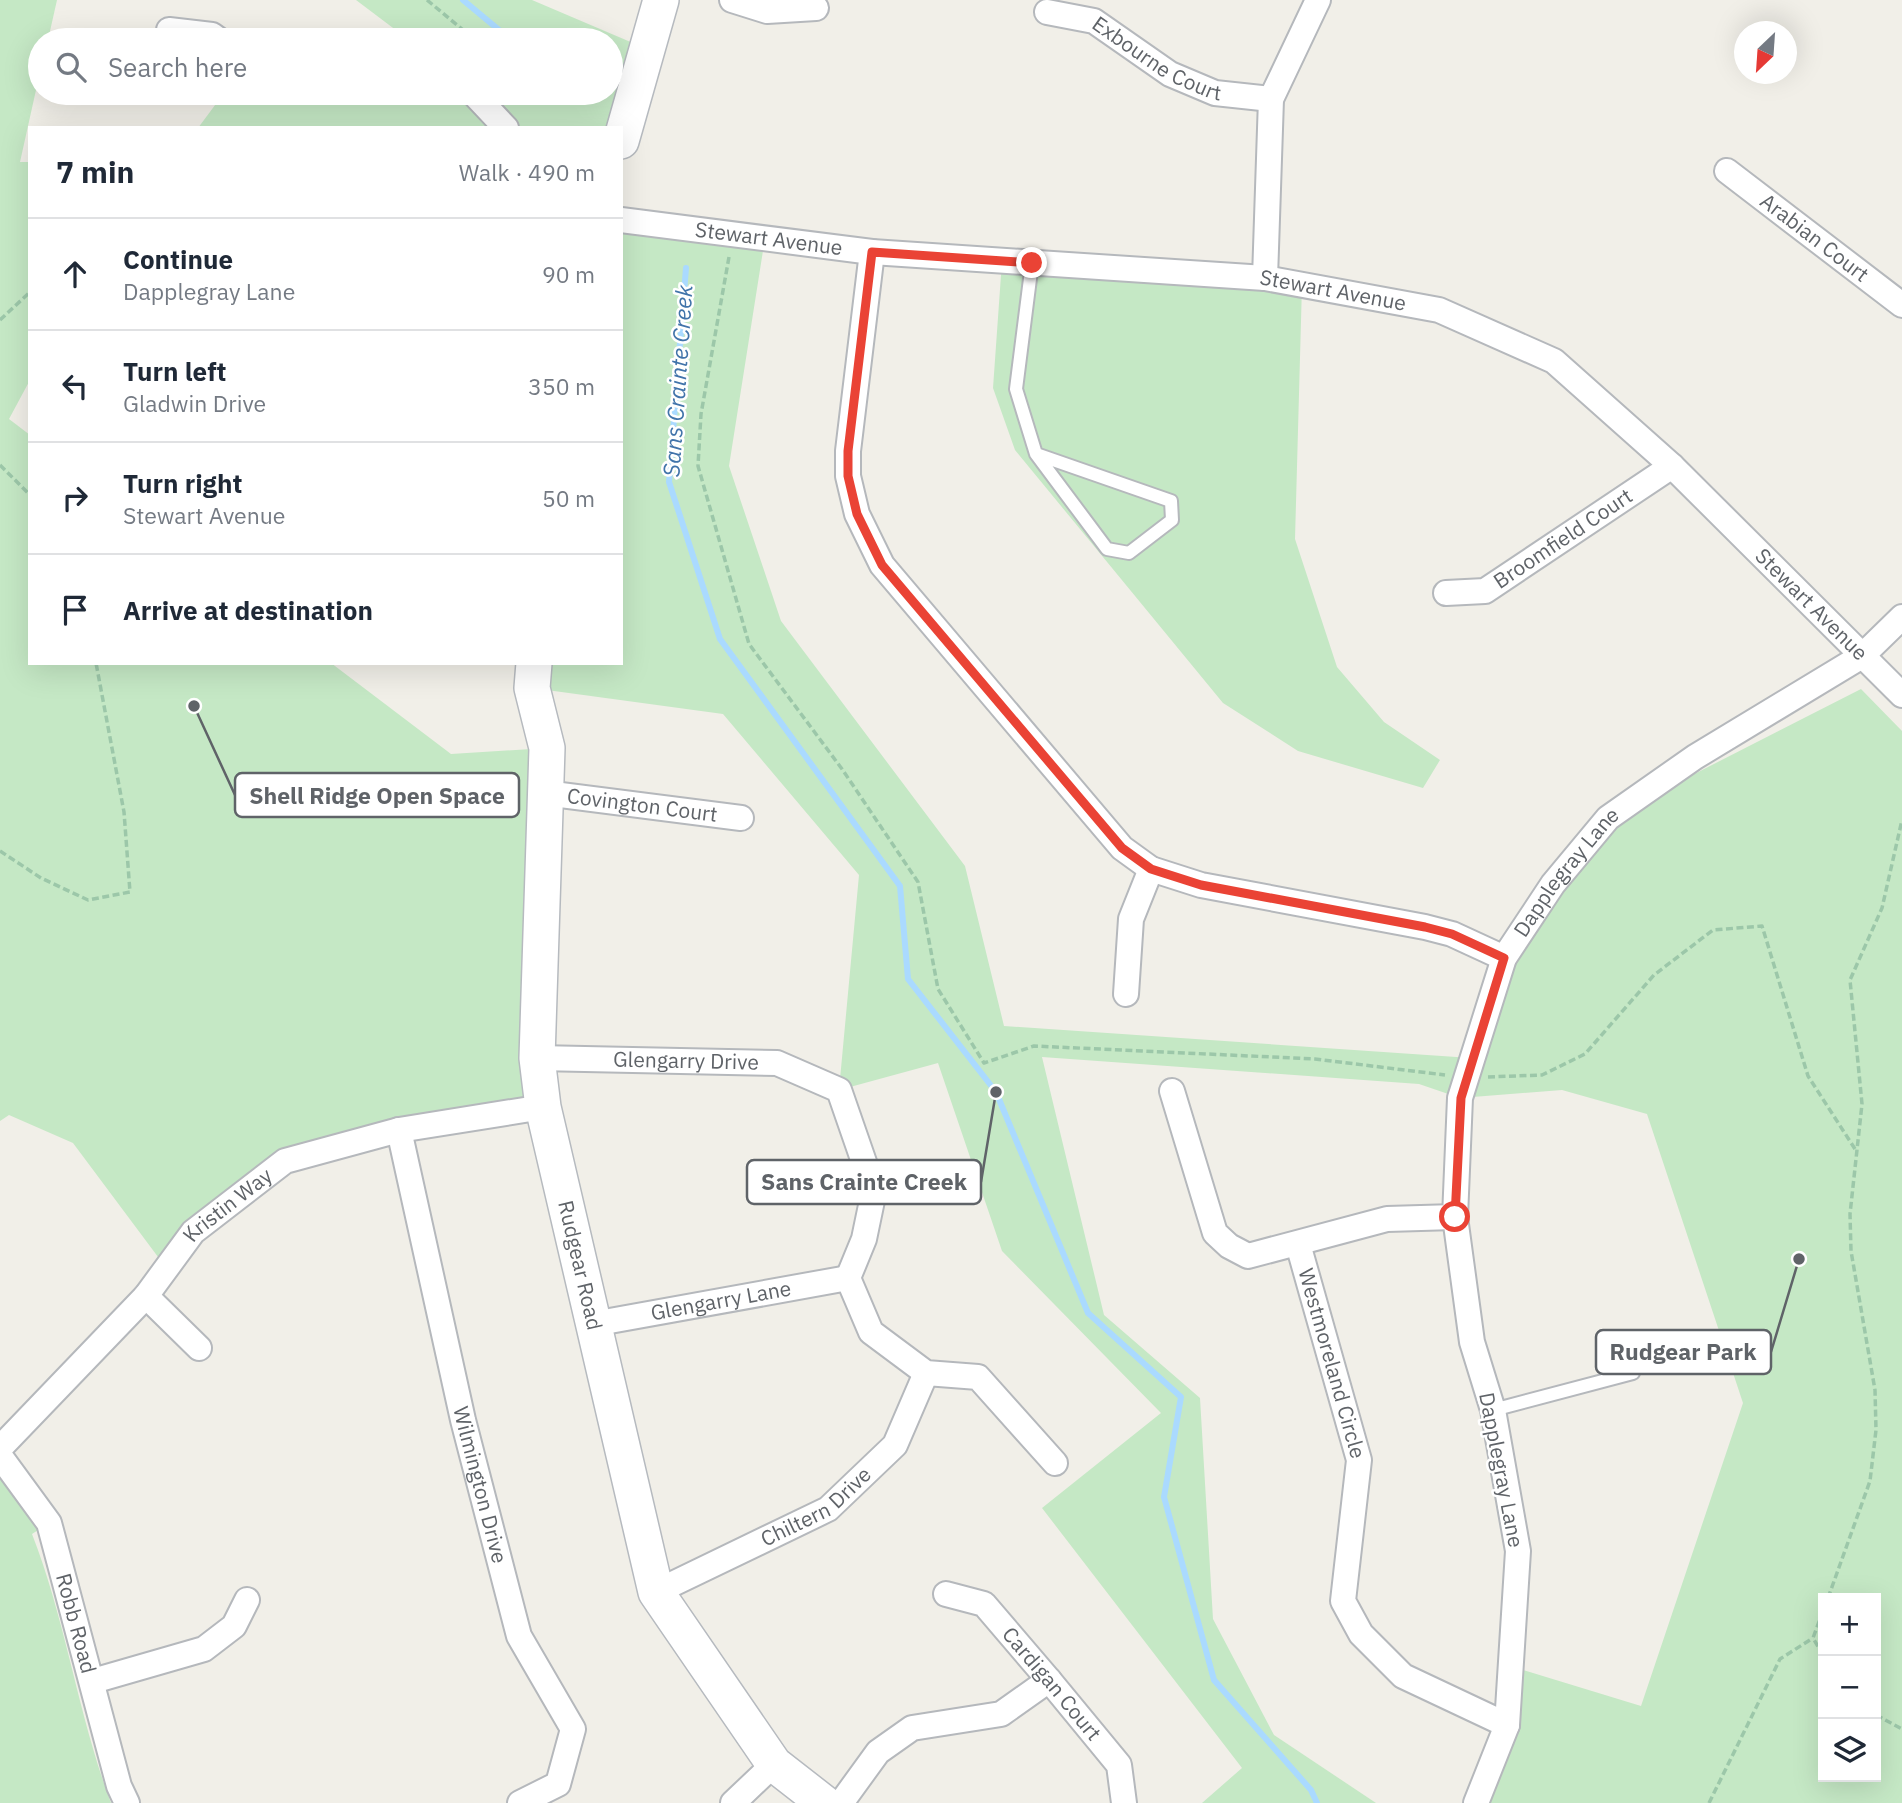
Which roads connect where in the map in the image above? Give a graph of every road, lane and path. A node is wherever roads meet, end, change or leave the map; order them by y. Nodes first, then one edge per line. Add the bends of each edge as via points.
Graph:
1 (427, 0) edge
2 (661, 0) edge
3 (732, 0) edge
4 (1318, 0) edge
5 (816, 8) dead end
6 (1046, 12) dead end
7 (461, 28) edge
8 (1271, 99) junction
9 (484, 105) edge
10 (504, 126) edge
11 (623, 134) edge
12 (1727, 171) dead end
13 (623, 220) edge
14 (872, 252) junction
15 (1032, 263) junction
16 (1265, 278) junction
17 (28, 294) edge
18 (1902, 305) edge
19 (0, 320) edge
20 (1036, 454) junction
21 (0, 465) edge
22 (1672, 466) junction
23 (28, 493) edge
24 (1446, 593) dead end
25 (1902, 617) edge
26 (1862, 656) junction
27 (96, 665) edge
28 (534, 665) edge
29 (1902, 695) edge
30 (545, 793) junction
31 (741, 818) dead end
32 (1902, 820) edge
33 (0, 851) edge
34 (1151, 869) junction
35 (1504, 958) junction
36 (1126, 994) dead end
37 (537, 1058) junction
38 (1171, 1091) dead end
39 (543, 1107) junction
40 (399, 1130) junction
41 (1455, 1217) junction
42 (1297, 1244) junction
43 (848, 1278) junction
44 (146, 1296) junction
45 (593, 1324) junction
46 (199, 1348) dead end
47 (926, 1373) junction
48 (1633, 1373) dead end
49 (1493, 1410) junction
50 (0, 1448) edge
51 (0, 1456) edge
52 (1055, 1463) dead end
53 (656, 1591) junction
54 (1830, 1593) edge
55 (946, 1594) dead end
56 (247, 1600) dead end
57 (1818, 1623) edge
58 (1812, 1638) junction
59 (1818, 1647) edge
60 (93, 1681) junction
61 (1049, 1681) junction
62 (1881, 1718) edge
63 (1507, 1725) junction
64 (1902, 1729) edge
65 (774, 1764) junction
66 (127, 1803) edge
67 (520, 1803) edge
68 (733, 1803) edge
69 (824, 1803) edge
70 (841, 1803) edge
71 (1124, 1803) edge
72 (1476, 1803) edge
73 (1709, 1803) edge

1 - 7 path
2 - 11 street
3 - 5 street via 767,11
4 - 8 street
6 - 8 street, Exbourne Court via 1094,21 1170,74 1215,93
8 - 16 street
9 - 10 street
12 - 18 street, Arabian Court
13 - 14 street, Stewart Avenue
14 - 15 street, Stewart Avenue
14 - 34 street via 848,451 852,497 868,541 882,565 1122,848
15 - 16 street, Stewart Avenue
15 - 20 lane via 1016,389
16 - 22 street, Stewart Avenue via 1439,310 1554,361
17 - 19 path
20 - 20 lane via 1107,549 1129,553 1172,520 1171,501
21 - 23 path
22 - 24 street, Broomfield Court via 1485,591
22 - 26 street, Stewart Avenue
25 - 26 street, Dapplegray Lane
26 - 29 street, Stewart Avenue
26 - 35 street, Dapplegray Lane via 1695,757 1608,818 1553,884
27 - 33 path via 124,812 131,891 88,900 41,878
28 - 30 street, Rudgear Road via 532,688 547,748
30 - 31 street, Covington Court
30 - 37 street, Rudgear Road
32 - 54 path via 1882,908 1850,980 1862,1104 1850,1214 1851,1251 1875,1390 1877,1430 1870,1481
34 - 35 street via 1201,885 1425,927
34 - 36 street via 1131,919
35 - 41 street, Dapplegray Lane via 1462,1087
37 - 39 street, Rudgear Road
37 - 43 street, Glengarry Drive via 777,1063 839,1090 874,1191 864,1239
38 - 42 street via 1215,1233 1248,1256
39 - 40 street, Kristin Way
39 - 45 street, Rudgear Road
40 - 44 street, Kristin Way via 285,1161 193,1232
40 - 67 street, Wilmington Drive via 463,1420 519,1636 573,1729 558,1784
41 - 42 street, Westmoreland Circle via 1387,1219
41 - 49 street, Dapplegray Lane via 1472,1342
42 - 63 street, Westmoreland Circle via 1359,1460 1343,1601 1361,1634 1403,1676
43 - 45 street, Glengarry Lane
43 - 47 street via 871,1332
44 - 46 street
44 - 50 street, Kristin Way
45 - 53 street, Rudgear Road
47 - 52 street via 978,1377
47 - 53 street, Chiltern Drive via 895,1445 828,1509
48 - 49 lane
49 - 63 street, Dapplegray Lane via 1518,1551
51 - 60 street, Robb Road via 49,1523
53 - 65 street, Rudgear Road
55 - 61 street, Cardigan Court via 984,1604
56 - 60 street via 234,1626 204,1649
57 - 58 path
58 - 59 path
58 - 73 path via 1780,1659
60 - 66 street, Robb Road
61 - 70 street via 1001,1714 912,1728 878,1752
61 - 71 street, Cardigan Court via 1119,1765
62 - 64 path
63 - 72 street, Dapplegray Lane
65 - 68 street
65 - 69 street, Rudgear Road

